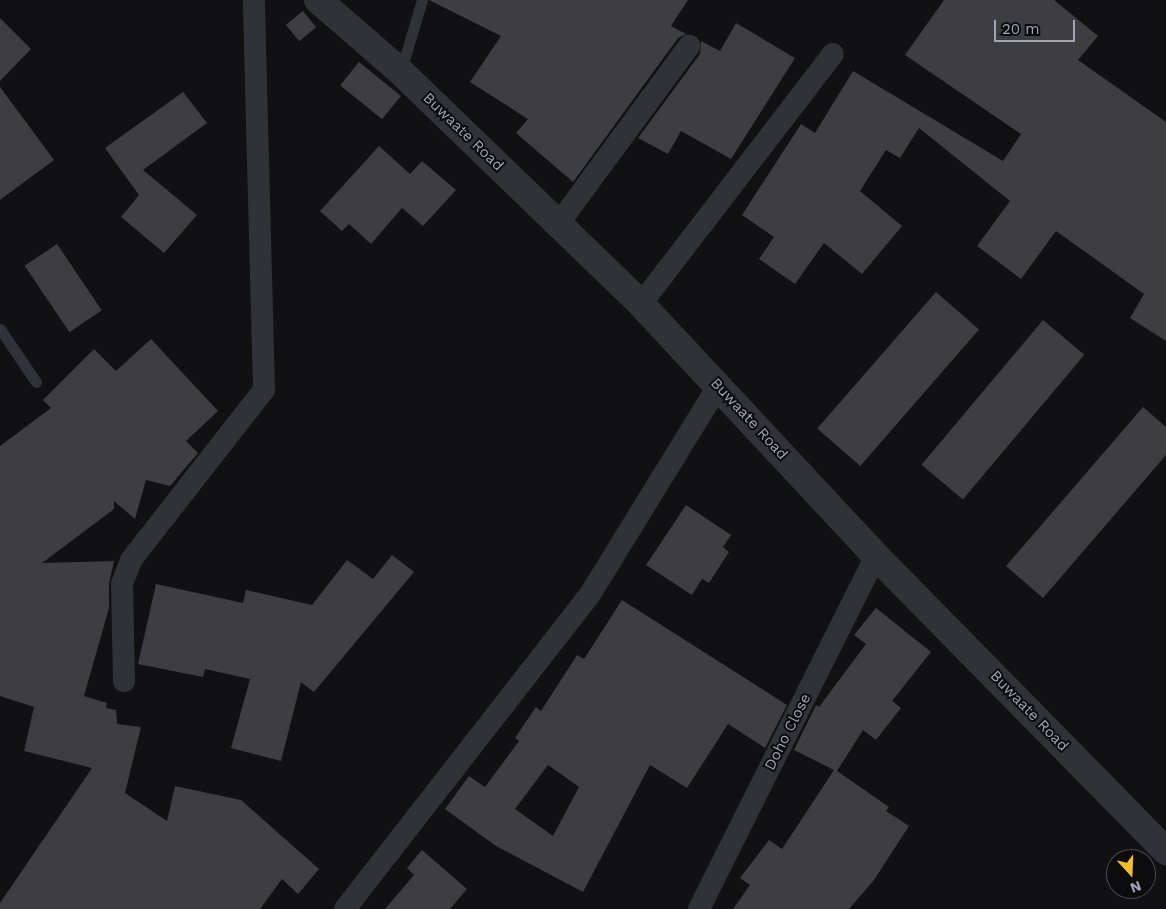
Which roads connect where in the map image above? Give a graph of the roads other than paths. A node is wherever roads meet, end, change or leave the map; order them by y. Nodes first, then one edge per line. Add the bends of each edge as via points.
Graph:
1 (254, 0) edge
2 (318, 0) edge
3 (422, 0) edge
4 (689, 46) dead end
5 (832, 54) dead end
6 (401, 72) junction
7 (559, 223) junction
8 (641, 304) junction
9 (0, 329) edge
10 (36, 382) dead end
11 (718, 386) junction
12 (876, 556) junction
13 (124, 681) dead end
14 (1166, 851) edge
15 (345, 909) edge
16 (699, 909) edge

1 - 13 street via 264,390 131,560 122,584
2 - 6 street, Buwaate Road
3 - 6 lane
4 - 7 street
5 - 8 street
6 - 7 street, Buwaate Road
7 - 8 street, Buwaate Road
8 - 11 street, Buwaate Road
9 - 10 lane
11 - 12 street, Buwaate Road
11 - 15 street via 589,596
12 - 14 street, Buwaate Road
12 - 16 street, Doho Close

